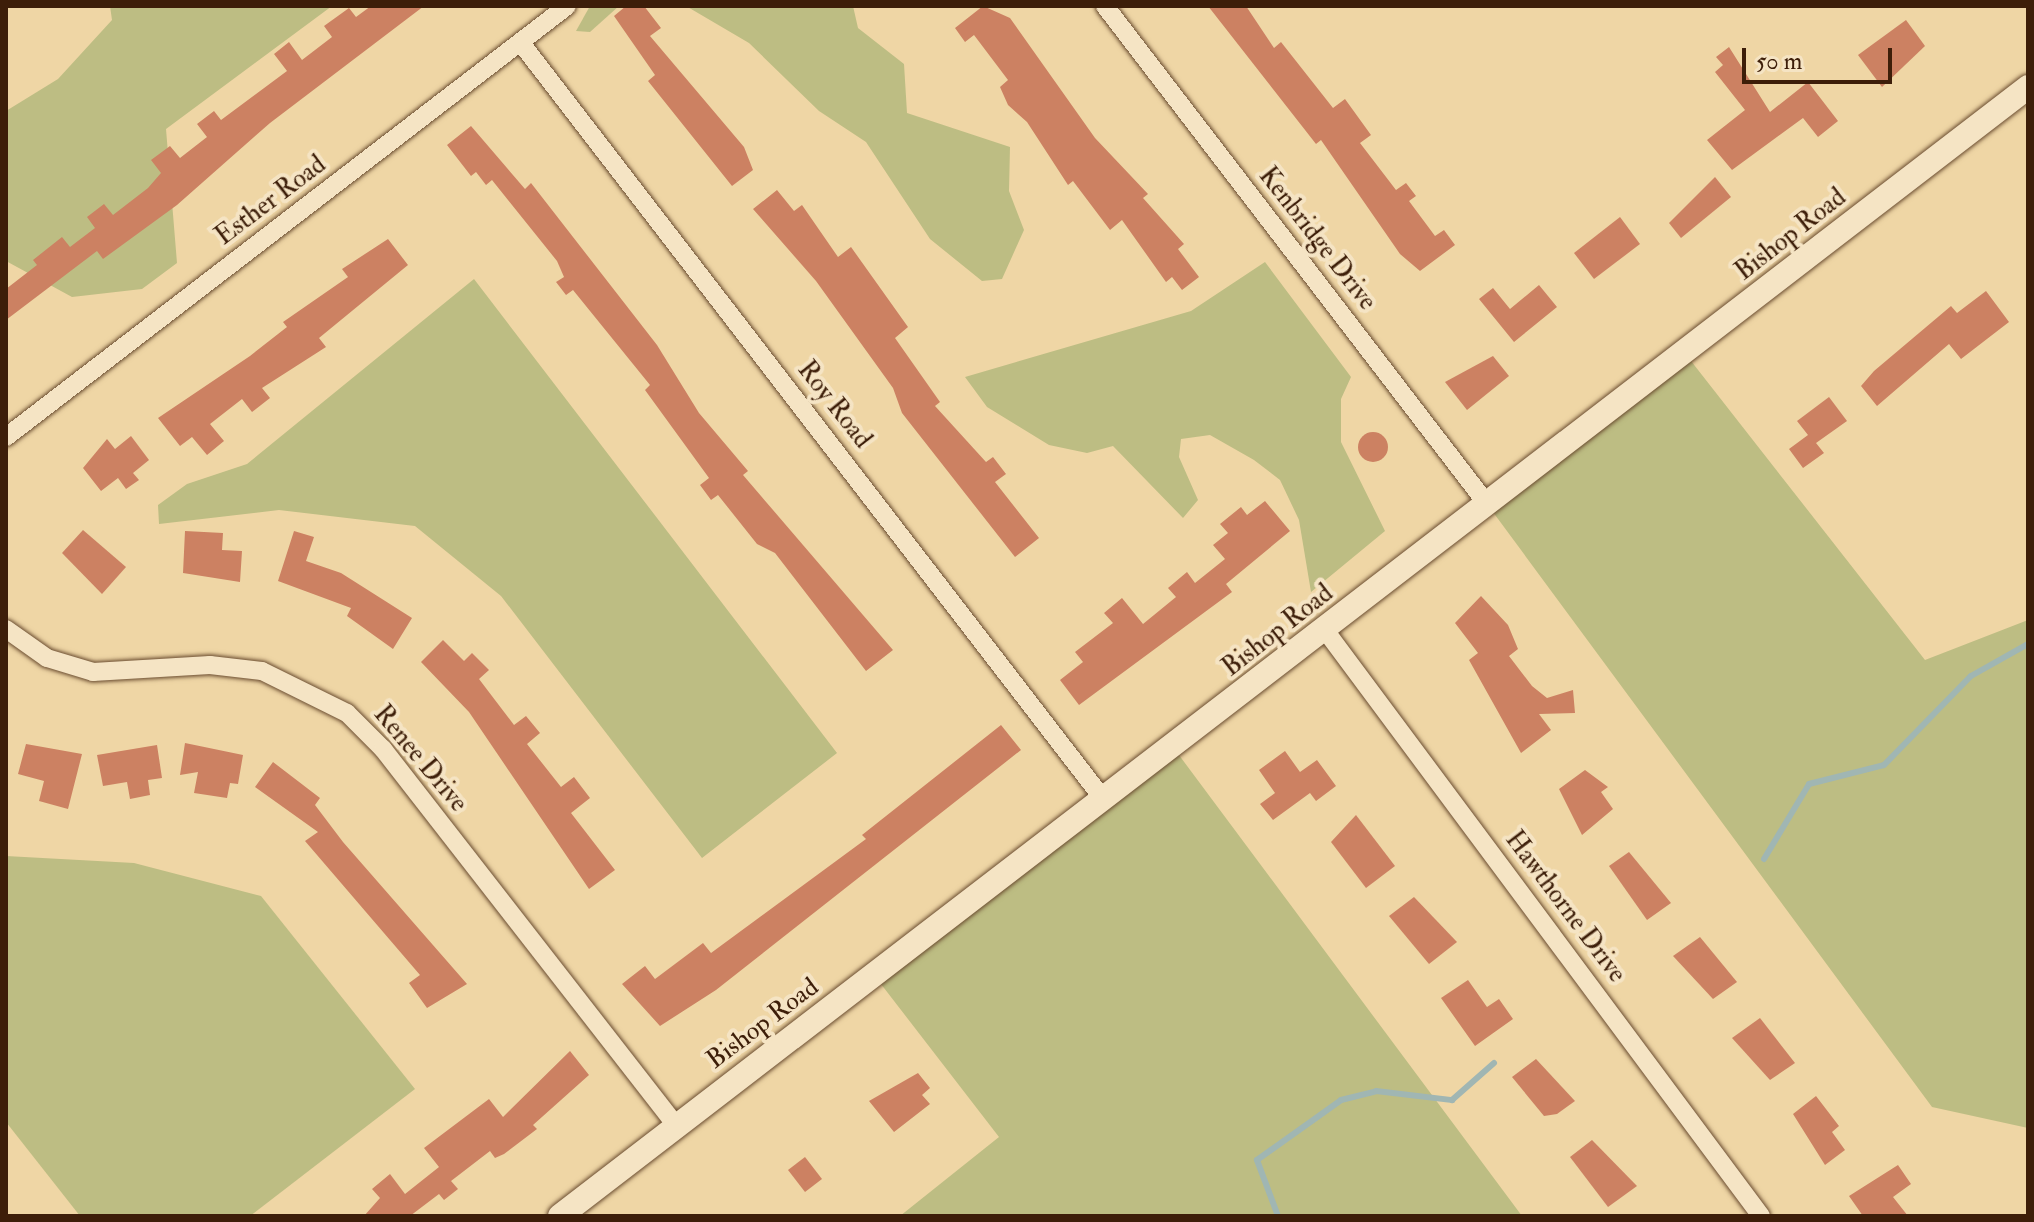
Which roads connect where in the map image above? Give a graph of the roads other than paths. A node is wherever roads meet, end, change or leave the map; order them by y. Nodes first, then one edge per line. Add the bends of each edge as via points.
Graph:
1 (567, 6) edge
2 (1105, 6) edge
3 (521, 43) junction
4 (2028, 87) edge
5 (6, 437) edge
6 (1487, 504) junction
7 (6, 629) edge
8 (1325, 630) junction
9 (1104, 800) junction
10 (676, 1126) junction
11 (560, 1216) edge
12 (1761, 1216) edge

1 - 3 street, Esther Road
2 - 6 street, Kenbridge Drive
3 - 5 street, Esther Road
3 - 9 street, Roy Road
4 - 6 street, Bishop Road
6 - 8 street, Bishop Road
7 - 10 street, Renee Drive via 47,658 93,672 210,665 262,671 347,713 383,749
8 - 9 street, Bishop Road
8 - 12 street, Hawthorne Drive
9 - 10 street, Bishop Road
10 - 11 street, Bishop Road

